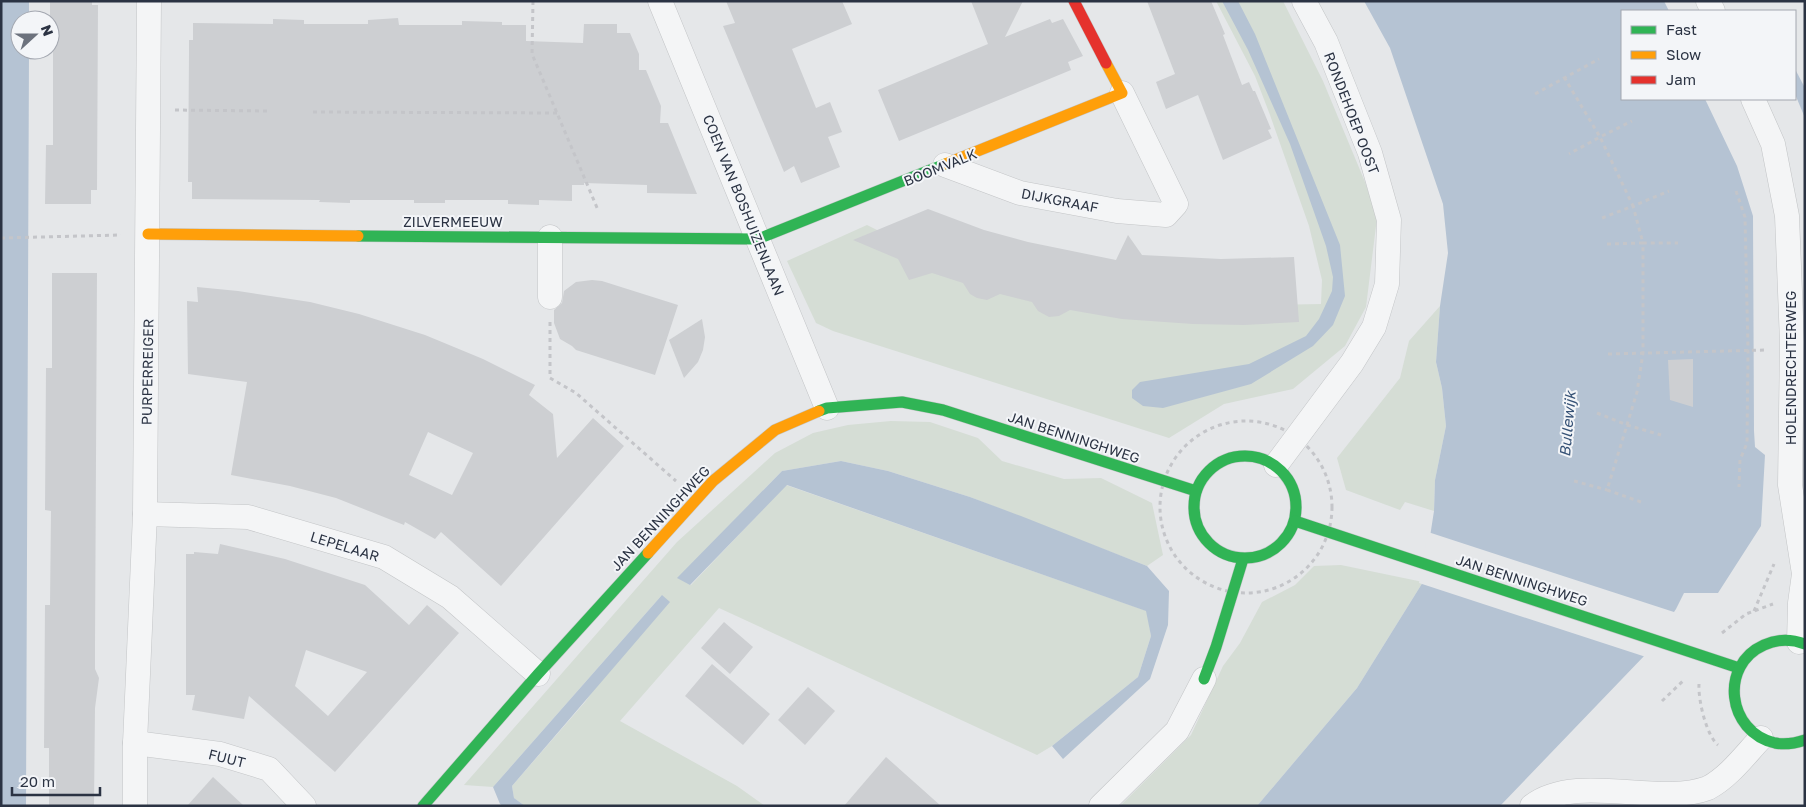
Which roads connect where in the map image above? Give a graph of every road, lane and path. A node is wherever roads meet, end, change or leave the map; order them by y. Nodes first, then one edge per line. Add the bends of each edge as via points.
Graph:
1 (149, 1) edge
2 (533, 1) edge
3 (660, 1) edge
4 (1074, 1) edge
5 (1304, 1) edge
6 (1599, 59) dead end
7 (1564, 77) junction
8 (1122, 94) junction
9 (1535, 94) dead end
10 (1753, 100) edge
11 (149, 110) junction
12 (267, 111) dead end
13 (313, 112) dead end
14 (557, 113) junction
15 (1632, 121) dead end
16 (1600, 137) junction
17 (1569, 154) dead end
18 (945, 165) junction
19 (1669, 191) dead end
20 (1736, 191) dead end
21 (1633, 206) junction
22 (1602, 218) dead end
23 (148, 234) junction
24 (550, 237) junction
25 (1, 238) edge
26 (601, 238) junction
27 (758, 240) junction
28 (1643, 243) junction
29 (1678, 243) dead end
30 (1607, 244) dead end
31 (550, 297) joint
32 (1748, 350) junction
33 (1760, 350) dead end
34 (1643, 353) junction
35 (1608, 354) dead end
36 (827, 408) junction
37 (1596, 414) dead end
38 (1627, 425) junction
39 (1661, 435) dead end
40 (1316, 454) dead end
41 (1276, 465) junction
42 (1574, 481) dead end
43 (1739, 487) dead end
44 (1607, 490) junction
45 (1196, 491) junction
46 (696, 499) junction
47 (1641, 502) dead end
48 (145, 514) junction
49 (1295, 521) junction
50 (1327, 532) junction
51 (1243, 559) junction
52 (1258, 593) dead end
53 (1754, 612) dead end
54 (1723, 632) dead end
55 (1802, 643) edge
56 (1739, 668) junction
57 (538, 674) junction
58 (1204, 679) joint
59 (1761, 738) junction
60 (1805, 740) edge
61 (135, 743) junction
62 (433, 802) edge
63 (135, 806) edge
64 (304, 806) edge
65 (1101, 806) edge
66 (1532, 806) edge

1 - 11 street, PURPERREIGER
2 - 14 path via 532,54
3 - 27 street, COEN VAN BOSHUIZENLAAN
4 - 8 street
5 - 41 street, RONDEHOEP OOST via 1326,42 1370,153 1389,220 1387,284 1374,327 1341,378
6 - 7 path
7 - 9 path
7 - 16 path
8 - 18 street, BOOMVALK
8 - 18 street, DIJKGRAAF via 1176,204 1166,214 1117,211 1020,194
10 - 55 street, HOLENDRECHTERWEG via 1772,144 1787,216 1792,342 1790,485 1804,574 1800,603
11 - 12 path
11 - 23 street, PURPERREIGER
13 - 14 path
14 - 26 path via 600,213
15 - 16 path
16 - 17 path
16 - 21 path
18 - 27 street, BOOMVALK
19 - 21 path
20 - 32 path via 1745,216
21 - 22 path
21 - 28 path
23 - 24 street, ZILVERMEEUW
23 - 25 path
23 - 48 street, PURPERREIGER
24 - 26 street, ZILVERMEEUW
24 - 31 street
26 - 27 street, ZILVERMEEUW
27 - 36 street, COEN VAN BOSHUIZENLAAN
28 - 29 path
28 - 30 path
28 - 34 path
31 - 46 path via 550,378 576,393
32 - 33 path
32 - 34 path
32 - 43 path via 1747,443 1740,460
34 - 35 path
34 - 38 path via 1637,392
36 - 45 street, JAN BENNINGHWEG via 902,402 943,410
36 - 46 street, JAN BENNINGHWEG via 775,430
37 - 38 path
38 - 39 path
38 - 44 path
40 - 50 path via 1328,480 1334,508
41 - 45 street via 1245,455 1229,458 1214,465
41 - 49 street via 1290,480 1297,500
42 - 44 path
44 - 47 path
45 - 51 street via 1196,522 1203,536 1213,548 1227,556
46 - 57 street, JAN BENNINGHWEG
48 - 57 street, LEPELAAR via 248,517 384,557 450,597
48 - 61 street, PURPERREIGER
49 - 50 street, JAN BENNINGHWEG
49 - 51 street via 1288,537 1276,549 1260,557
50 - 52 path via 1315,557 1290,581
50 - 56 street, JAN BENNINGHWEG
51 - 58 street
53 - 54 path via 1746,614
55 - 56 street via 1782,640 1764,644
56 - 59 street via 1733,683 1738,715
57 - 62 street, JAN BENNINGHWEG
58 - 65 street via 1176,731
59 - 60 street via 1790,744
59 - 66 street via 1723,778 1689,794 1671,797 1566,793 1544,798
61 - 63 street, PURPERREIGER
61 - 64 street, FUUT via 220,754 269,769

